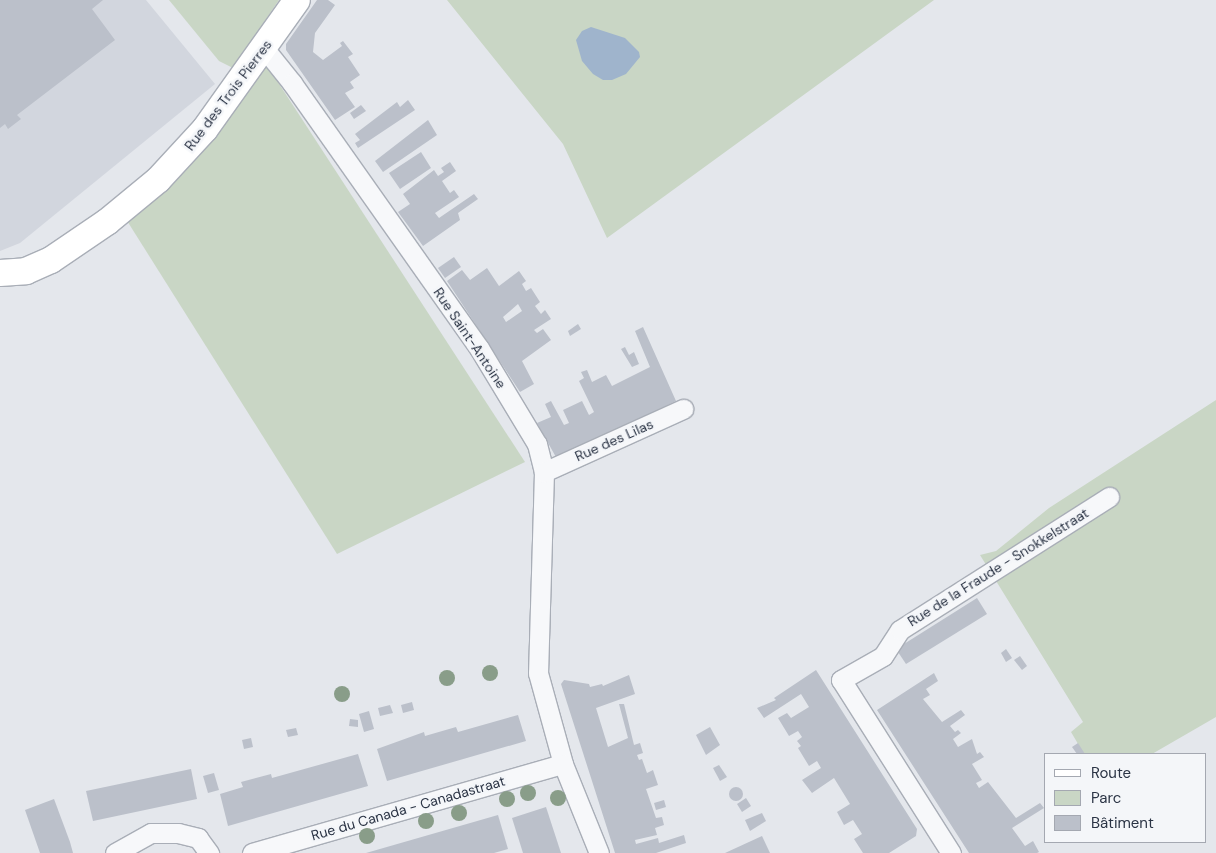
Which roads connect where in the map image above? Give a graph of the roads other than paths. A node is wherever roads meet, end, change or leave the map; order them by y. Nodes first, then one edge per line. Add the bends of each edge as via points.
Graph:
1 (297, 0) edge
2 (264, 48) junction
3 (0, 273) edge
4 (683, 409) dead end
5 (544, 472) junction
6 (1109, 497) dead end
7 (563, 764) junction
8 (115, 853) edge
9 (208, 853) edge
10 (252, 853) edge
11 (599, 853) edge
12 (952, 853) edge

1 - 2 street, Rue des Trois Pierres
2 - 3 street, Rue des Trois Pierres via 184,155 132,203 51,260 26,270
2 - 5 street, Rue Saint-Antoine via 479,348 537,444
4 - 5 street, Rue des Lilas
5 - 7 street, Rue Saint-Antoine via 538,673
6 - 12 street, Rue de la Fraude - Snokkelstraat via 900,630 883,656 841,680
7 - 10 street, Rue du Canada - Canadastraat
7 - 11 street, Rue Saint-Antoine
8 - 9 street via 151,833 178,833 198,838

